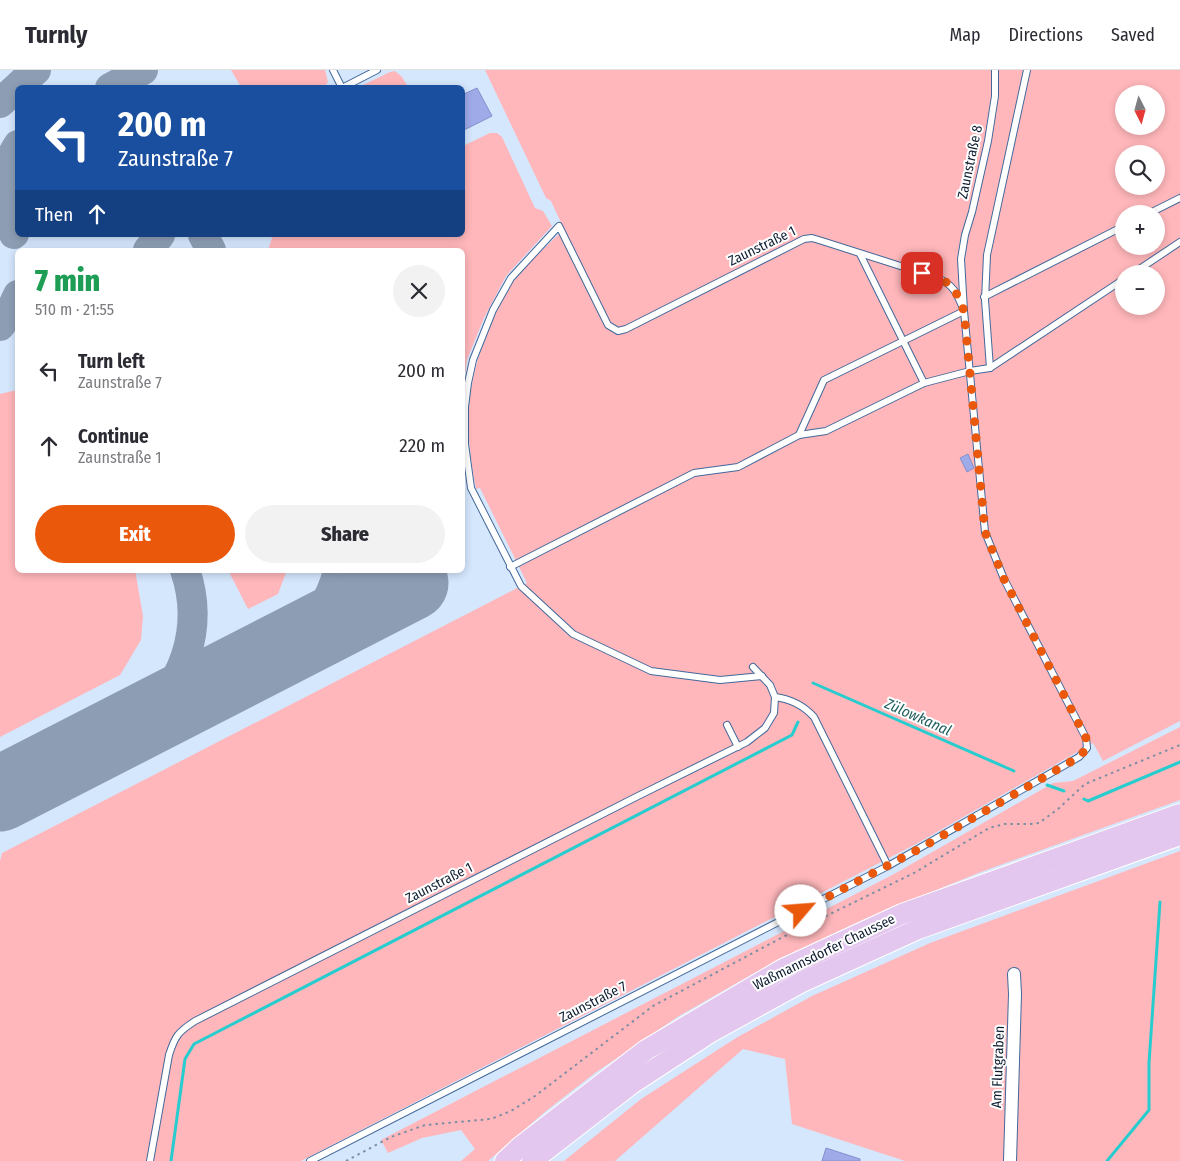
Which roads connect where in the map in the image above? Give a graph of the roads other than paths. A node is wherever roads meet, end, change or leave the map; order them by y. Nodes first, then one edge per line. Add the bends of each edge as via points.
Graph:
1 (333, 70) edge
2 (377, 70) edge
3 (995, 70) edge
4 (1027, 70) edge
5 (340, 85) edge
6 (348, 85) edge
7 (1180, 198) edge
8 (1165, 206) edge
9 (1115, 231) edge
10 (1180, 242) edge
11 (860, 254) junction
12 (1146, 265) edge
13 (1115, 285) edge
14 (984, 297) junction
15 (964, 311) junction
16 (903, 341) junction
17 (990, 368) junction
18 (970, 371) junction
19 (924, 383) junction
20 (974, 404) joint
21 (799, 435) junction
22 (510, 567) junction
23 (753, 667) dead end
24 (762, 676) junction
25 (775, 698) junction
26 (727, 725) dead end
27 (738, 747) junction
28 (1180, 814) edge
29 (1180, 835) edge
30 (888, 866) junction
31 (1014, 974) dead end
32 (150, 1161) edge
33 (310, 1161) edge
34 (505, 1161) edge
35 (532, 1161) edge
36 (1010, 1161) edge

1 - 5 lane
2 - 6 lane
3 - 15 lane, Zaunstraße 8 via 995,96 988,141 961,259
4 - 14 lane via 987,255
7 - 8 lane
9 - 14 lane
10 - 12 lane
11 - 15 lane, Zaunstraße 1 via 949,283
11 - 16 lane
11 - 22 lane, Zaunstraße 1 via 822,240 804,239 618,331 608,326 559,226 511,278 493,310 473,360 468,383 465,444 471,488
13 - 17 lane
14 - 17 lane
15 - 16 lane
15 - 18 lane, Zaunstraße 1
16 - 19 lane
16 - 21 lane via 824,380
17 - 18 lane
18 - 19 lane
18 - 20 lane, Zaunstraße 1
19 - 21 lane via 826,431
20 - 30 lane, Zaunstraße 7 via 985,532 1004,579 1086,738 1087,748 1079,757
21 - 22 lane via 738,467 694,473
22 - 24 lane via 521,586 573,634 651,671 720,680
23 - 24 lane
24 - 25 lane
25 - 27 lane, Zaunstraße 1 via 774,713 765,728
25 - 30 lane via 789,699 814,717
26 - 27 lane
27 - 32 lane, Zaunstraße 1 via 180,1031 169,1055
28 - 34 main road, Waßmannsdorfer Chaussee via 902,914 784,969 646,1050 520,1146
29 - 35 main road, Waßmannsdorfer Chaussee via 918,930 800,982 710,1032 638,1080
30 - 33 lane, Zaunstraße 7
31 - 36 street, Am Flutgraben

